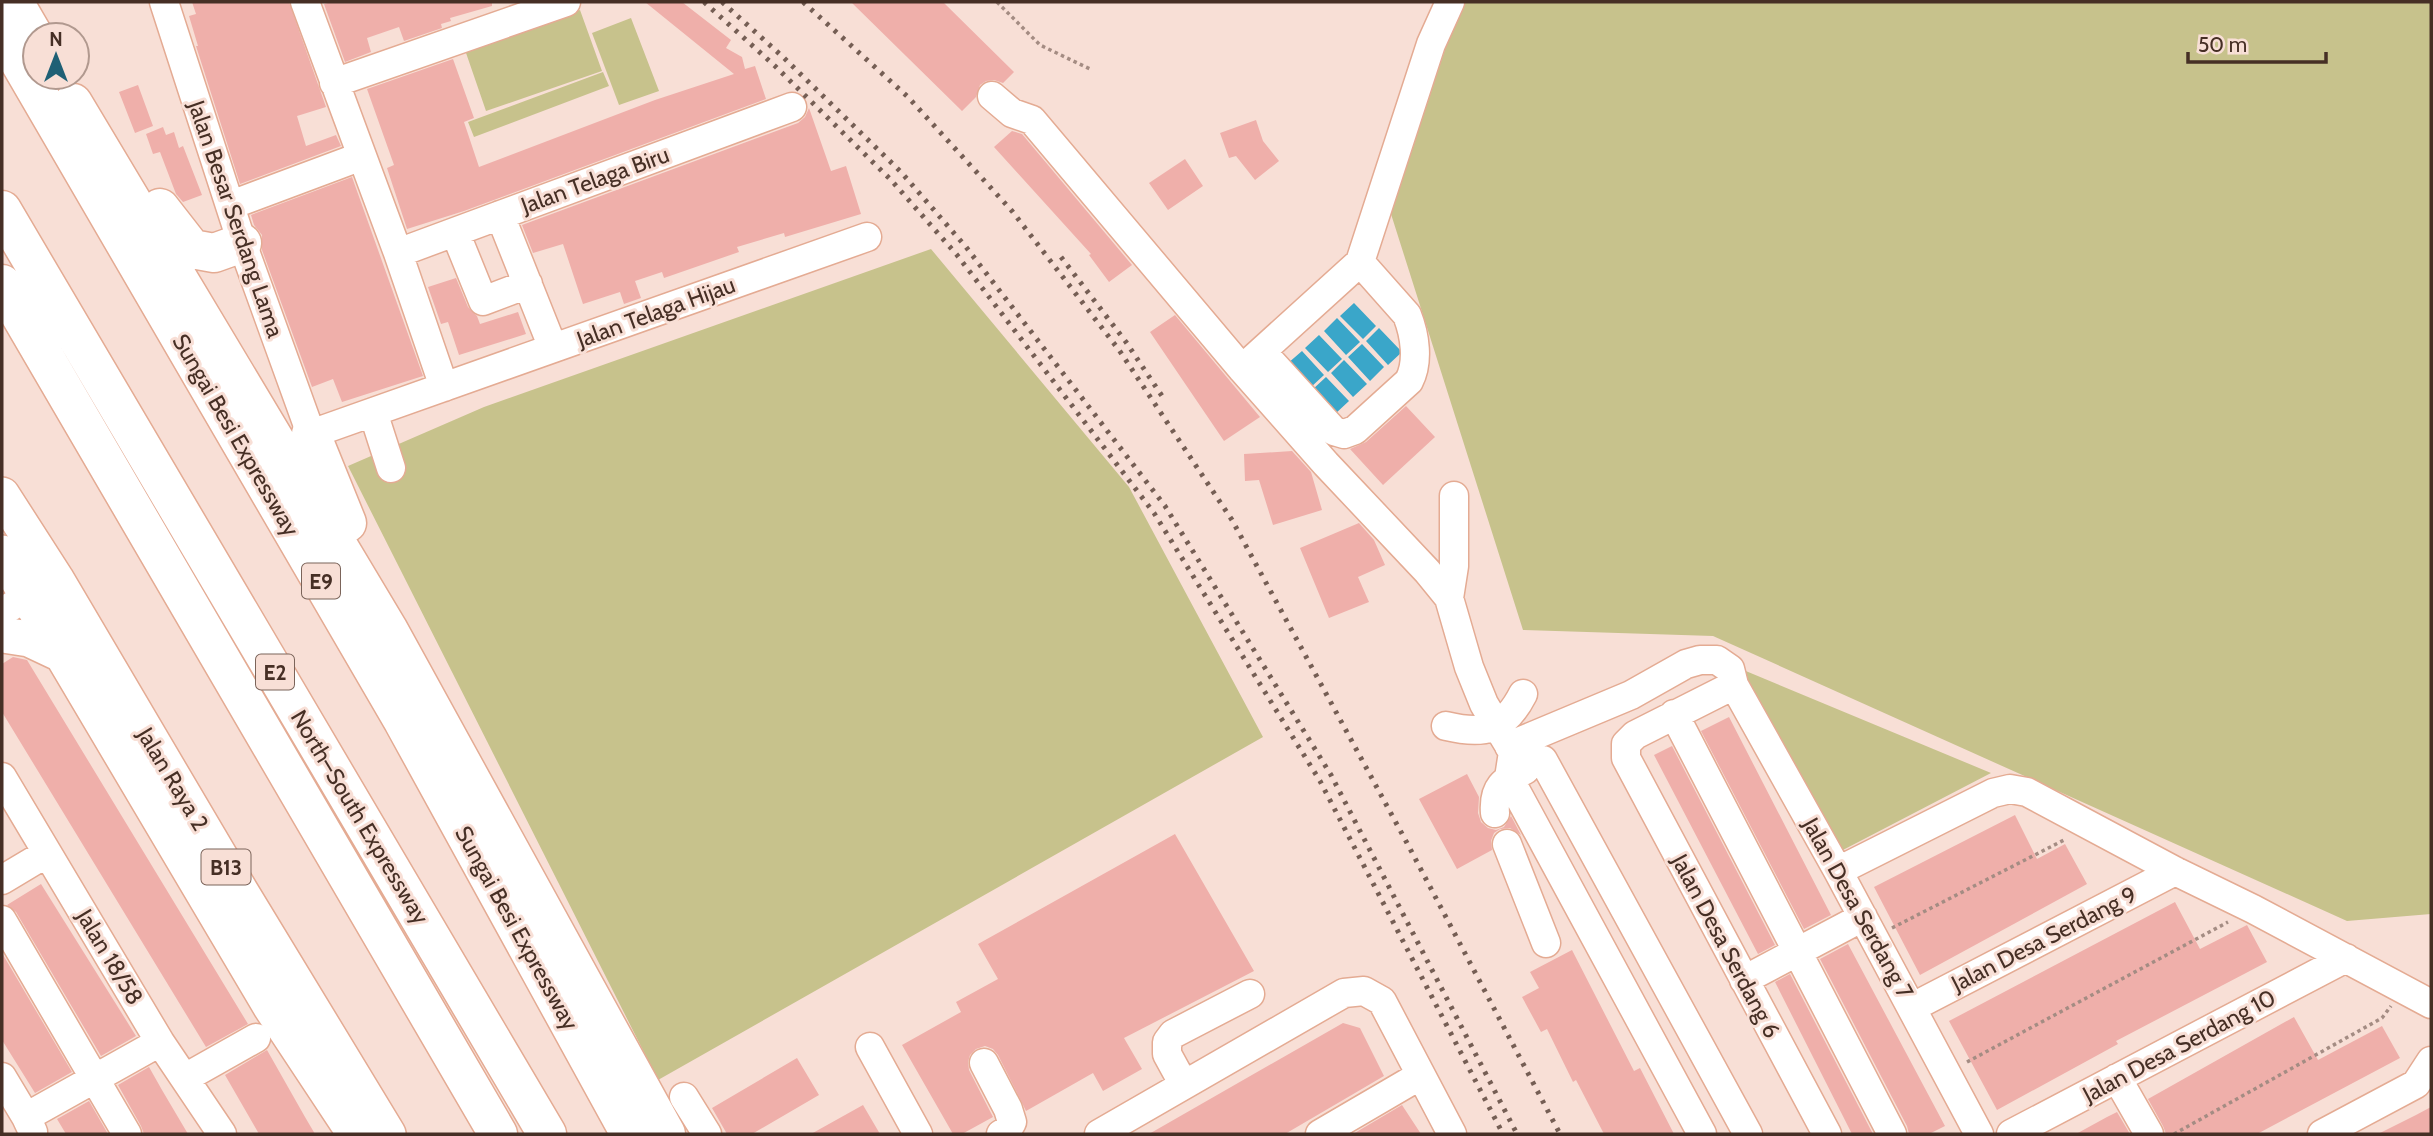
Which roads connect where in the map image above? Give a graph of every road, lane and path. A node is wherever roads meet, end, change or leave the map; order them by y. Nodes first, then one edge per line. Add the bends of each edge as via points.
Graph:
1 (14, 2) edge
2 (164, 2) edge
3 (305, 2) edge
4 (566, 2) edge
5 (997, 2) edge
6 (1450, 2) edge
7 (512, 11) edge
8 (25, 21) edge
9 (2, 33) edge
10 (1090, 69) dead end
11 (334, 83) junction
12 (66, 91) edge
13 (69, 91) edge
14 (992, 96) dead end
15 (792, 107) dead end
16 (362, 156) junction
17 (231, 205) junction
18 (2, 210) edge
19 (500, 215) junction
20 (455, 232) junction
21 (867, 237) dead end
22 (242, 243) junction
23 (398, 253) junction
24 (1360, 262) junction
25 (2, 284) edge
26 (528, 284) junction
27 (553, 348) junction
28 (1252, 361) junction
29 (444, 387) junction
30 (373, 412) junction
31 (311, 434) junction
32 (391, 468) dead end
33 (2, 495) edge
34 (1454, 496) dead end
35 (2, 553) edge
36 (1449, 598) junction
37 (28, 610) edge
38 (388, 629) junction
39 (1734, 685) junction
40 (1523, 694) dead end
41 (1674, 714) junction
42 (1446, 726) dead end
43 (1507, 750) junction
44 (2, 777) edge
45 (1495, 813) dead end
46 (2089, 827) junction
47 (1507, 844) dead end
48 (47, 853) junction
49 (1838, 871) junction
50 (2175, 871) junction
51 (2, 880) edge
52 (2253, 909) junction
53 (2, 920) edge
54 (1869, 927) junction
55 (1546, 943) dead end
56 (1797, 951) junction
57 (2346, 958) junction
58 (1744, 980) junction
59 (2403, 989) junction
60 (1250, 994) dead end
61 (2431, 1004) edge
62 (1913, 1007) junction
63 (256, 1038) dead end
64 (160, 1042) junction
65 (870, 1047) dead end
66 (2431, 1061) edge
67 (984, 1063) dead end
68 (1946, 1073) junction
69 (1421, 1075) junction
70 (2, 1077) edge
71 (185, 1078) junction
72 (2117, 1078) junction
73 (95, 1079) junction
74 (1184, 1085) junction
75 (684, 1097) dead end
76 (30, 1125) edge
77 (128, 1134) edge
78 (222, 1134) edge
79 (355, 1134) edge
80 (388, 1134) edge
81 (498, 1134) edge
82 (547, 1134) edge
83 (630, 1134) edge
84 (666, 1134) edge
85 (707, 1134) edge
86 (918, 1134) edge
87 (1001, 1134) edge
88 (1099, 1134) edge
89 (1320, 1134) edge
90 (1452, 1134) edge
91 (1702, 1134) edge
92 (1748, 1134) edge
93 (1827, 1134) edge
94 (1892, 1134) edge
95 (1979, 1134) edge
96 (2011, 1134) edge
97 (2149, 1134) edge
98 (2174, 1134) edge
99 (2322, 1134) edge

1 - 8 highway
2 - 17 street, Jalan Besar Serdang Lama
3 - 11 street
4 - 7 street
5 - 10 path via 1040,45
6 - 24 street via 1431,44
7 - 11 street
9 - 83 highway, Sungai Besi Expressway / E9 via 403,722
11 - 16 street
12 - 38 highway, Sungai Besi Expressway / E9
13 - 22 highway via 192,249 214,253
14 - 28 street via 1012,113 1032,120
15 - 19 street, Jalan Telaga Biru
16 - 17 street
16 - 23 street
17 - 22 street, Jalan Besar Serdang Lama
18 - 82 highway, North–South Expressway / E2
19 - 20 street, Jalan Telaga Biru
19 - 26 street
20 - 23 street, Jalan Telaga Biru
20 - 26 street via 483,302
21 - 27 street, Jalan Telaga Hijau
22 - 31 street, Jalan Besar Serdang Lama
23 - 29 street
24 - 28 street
24 - 28 street via 1411,326 1415,361 1409,382 1355,430 1344,434 1334,431
25 - 81 highway, North–South Expressway / E2
26 - 27 street
27 - 29 street, Jalan Telaga Hijau
28 - 36 street via 1326,464
29 - 30 street, Jalan Telaga Hijau
30 - 31 street, Jalan Telaga Hijau
30 - 32 street
31 - 38 highway
33 - 37 main road, Jalan Raya 2 / B13
34 - 36 street
35 - 37 main road, Jalan Raya 2 / B13
36 - 43 street via 1469,667
37 - 79 main road, Jalan Raya 2 / B13 via 63,655 271,1007
37 - 80 main road, Jalan Raya 2 / B13 via 236,884
38 - 84 highway, Sungai Besi Expressway / E9
39 - 41 street
39 - 43 street, Jalan Desa Serdang 7 via 1730,669 1717,660 1686,664 1631,695
39 - 49 street, Jalan Desa Serdang 7
40 - 43 street via 1515,709
41 - 56 street
41 - 58 street, Jalan Desa Serdang 6 via 1635,735 1626,744 1626,758
42 - 43 street via 1480,732
43 - 45 street via 1493,798
43 - 91 street
43 - 92 street via 1543,760
44 - 48 street, Jalan 18/58
46 - 49 street via 2027,792 2010,789 1993,793
46 - 50 street
46 - 54 path
47 - 55 street
48 - 51 street
48 - 64 street, Jalan 18/58
49 - 54 street, Jalan Desa Serdang 7
50 - 52 street
50 - 62 street, Jalan Desa Serdang 9
52 - 57 street
52 - 68 path
53 - 73 street
54 - 56 street
54 - 62 street, Jalan Desa Serdang 7
56 - 58 street
56 - 94 street
57 - 59 street
57 - 72 street, Jalan Desa Serdang 10
58 - 93 street, Jalan Desa Serdang 6
59 - 61 street
59 - 98 path via 2382,1018
60 - 74 street via 1173,1034 1167,1042 1167,1054
62 - 68 street, Jalan Desa Serdang 7
63 - 71 street
64 - 71 street, Jalan 18/58
64 - 73 street
65 - 86 street
66 - 99 street via 2416,1084
67 - 87 street via 1012,1122
68 - 95 street, Jalan Desa Serdang 7
69 - 74 street via 1382,1001 1364,991 1344,993
69 - 89 street
69 - 90 street
70 - 76 street
71 - 78 street, Jalan 18/58
72 - 96 street, Jalan Desa Serdang 10
72 - 97 street
73 - 76 street
73 - 77 street
74 - 88 street
75 - 85 street

